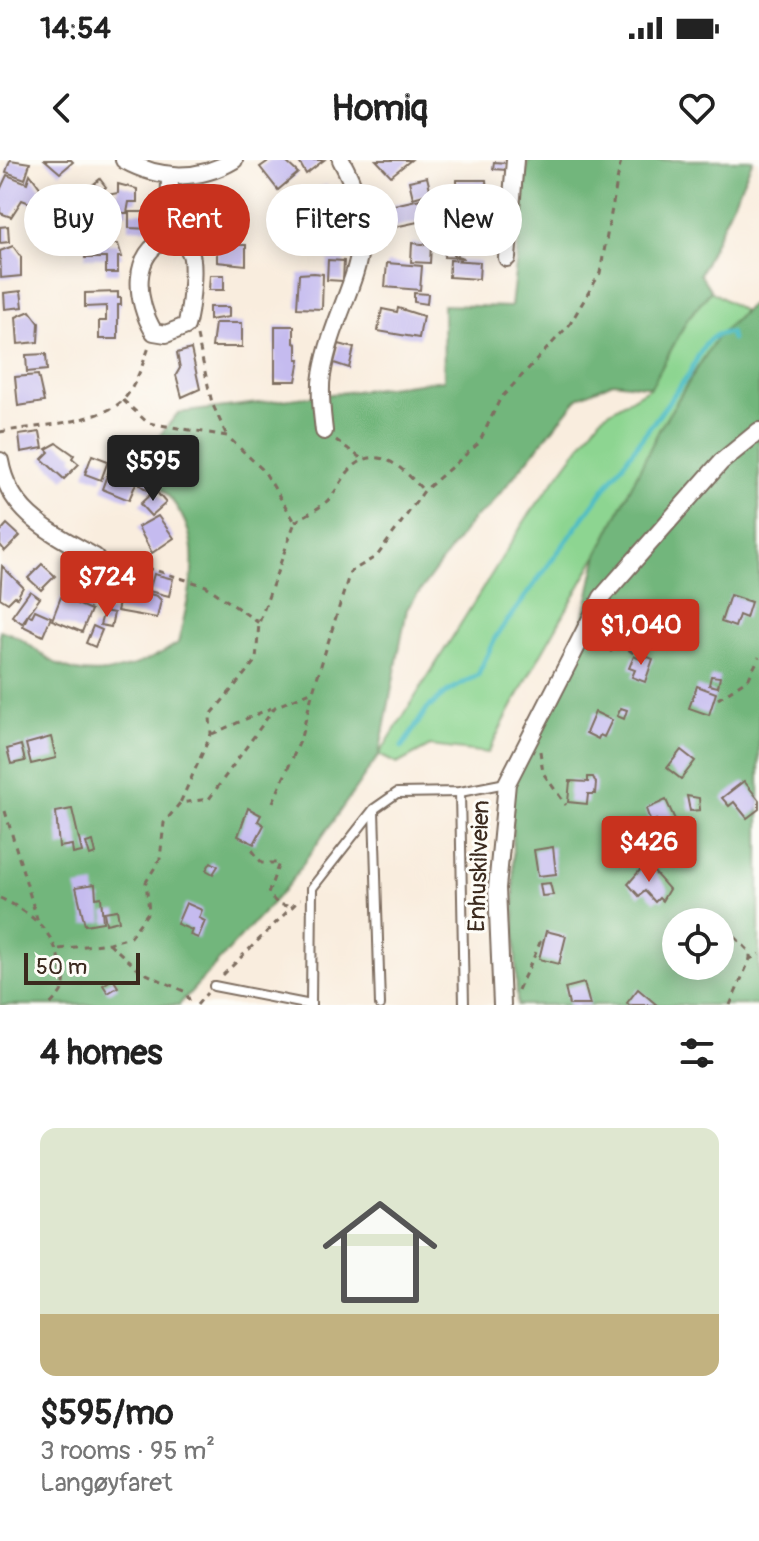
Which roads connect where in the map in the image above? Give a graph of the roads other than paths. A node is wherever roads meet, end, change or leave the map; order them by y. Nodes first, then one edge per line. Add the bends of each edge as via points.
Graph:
1 (124, 160) edge
2 (234, 160) edge
3 (341, 160) edge
4 (515, 160) edge
5 (170, 176) junction
6 (170, 184) edge
7 (169, 238) joint
8 (507, 258) dead end
9 (324, 431) road end
10 (759, 431) edge
11 (0, 461) edge
12 (95, 557) road end
13 (507, 783) junction
14 (460, 792) junction
15 (374, 809) junction
16 (214, 986) road end
17 (311, 1005) edge
18 (380, 1005) edge
19 (464, 1005) edge
20 (502, 1005) edge

1 - 5 street
2 - 5 street via 200,174
3 - 9 street via 358,204 361,232 358,266 321,377
4 - 8 street
5 - 6 street
7 - 7 street via 153,244 141,259 145,317 154,332 179,332 189,315 190,251
10 - 13 street, Enhuskilveien via 721,462 602,597
11 - 12 street via 12,494 30,520
13 - 14 lane
13 - 20 street, Enhuskilveien via 497,888
14 - 15 lane via 397,793
14 - 19 lane
15 - 17 lane via 312,888
15 - 18 lane
16 - 17 lane

